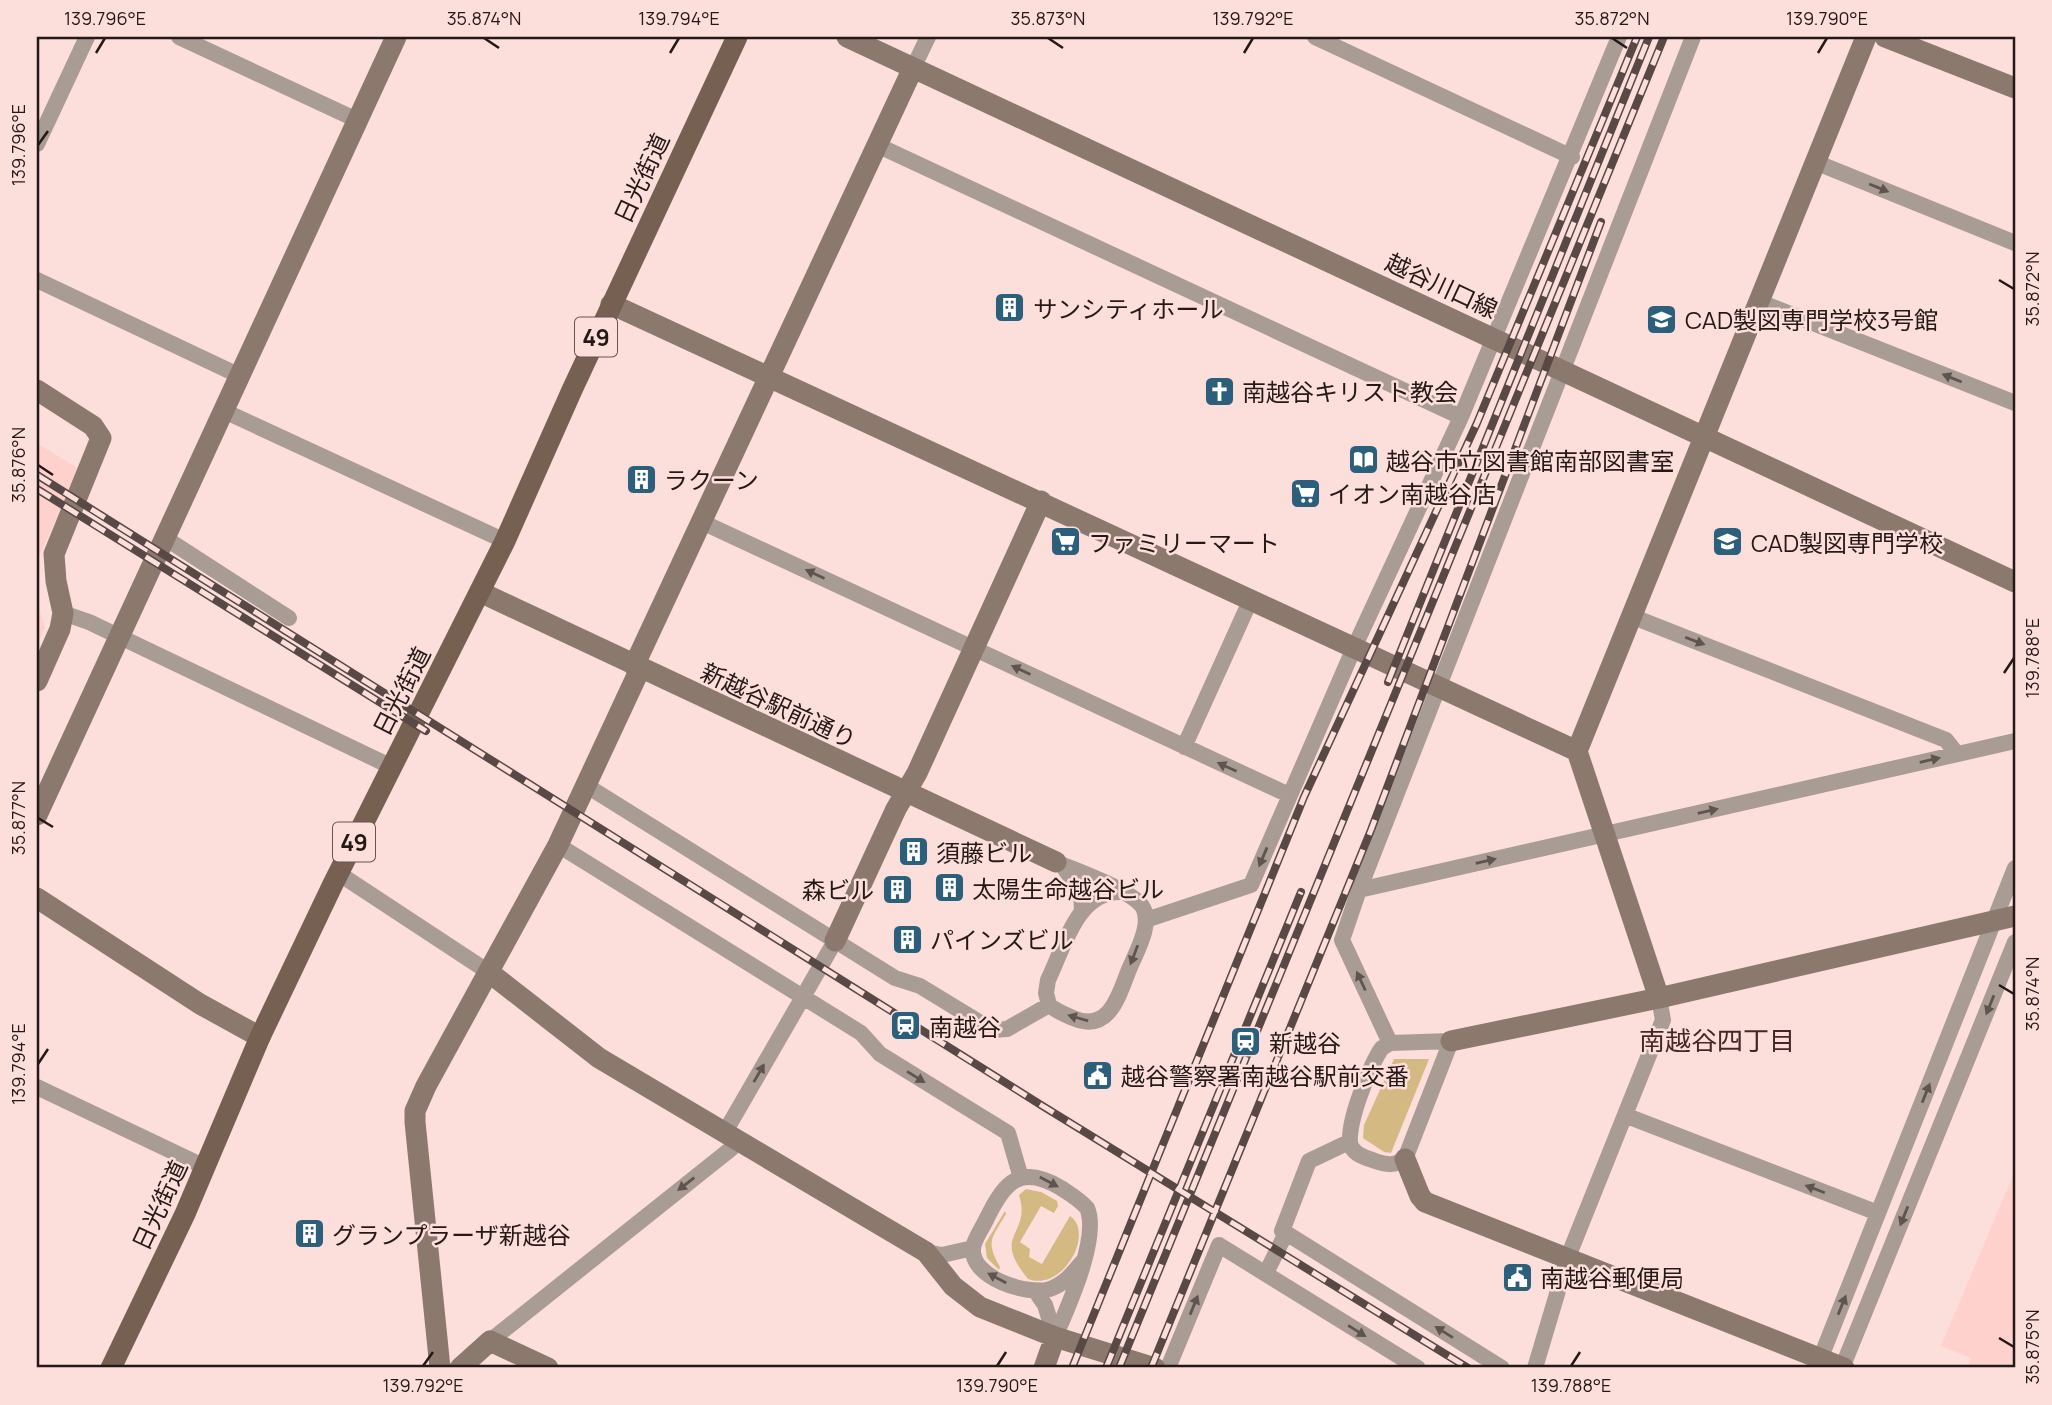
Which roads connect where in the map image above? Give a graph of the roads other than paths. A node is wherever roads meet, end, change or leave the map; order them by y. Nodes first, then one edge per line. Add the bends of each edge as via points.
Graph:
1 (87, 37) edge
2 (179, 37) edge
3 (396, 37) edge
4 (737, 37) edge
5 (847, 37) edge
6 (928, 37) edge
7 (1315, 37) edge
8 (1619, 37) edge
9 (1693, 37) edge
10 (1866, 37) edge
11 (1885, 37) edge
12 (913, 68) junction
13 (2015, 88) edge
14 (357, 120) junction
15 (37, 145) edge
16 (879, 146) junction
17 (1572, 157) junction
18 (1815, 162) junction
19 (2015, 243) edge
20 (37, 280) edge
21 (1759, 302) junction
22 (611, 304) junction
23 (1493, 338) junction
24 (1562, 371) junction
25 (238, 375) junction
26 (770, 378) junction
27 (37, 390) edge
28 (2015, 404) edge
29 (222, 410) junction
30 (1461, 417) junction
31 (1703, 438) junction
32 (1041, 501) junction
33 (702, 522) junction
34 (164, 538) junction
35 (505, 541) junction
36 (2015, 582) edge
37 (480, 592) junction
38 (1251, 599) junction
39 (63, 613) junction
40 (1631, 616) junction
41 (289, 618) dead end
42 (120, 637) junction
43 (973, 648) junction
44 (1354, 648) junction
45 (637, 667) junction
46 (37, 681) edge
47 (1438, 689) junction
48 (2015, 741) edge
49 (1184, 747) junction
50 (1577, 751) junction
51 (1957, 754) junction
52 (392, 768) junction
53 (587, 786) junction
54 (906, 793) junction
55 (1289, 794) junction
56 (37, 815) edge
57 (1606, 834) junction
58 (558, 845) junction
59 (1056, 862) junction
60 (2015, 868) edge
61 (338, 873) junction
62 (1359, 890) junction
63 (1120, 892) junction
64 (37, 898) edge
65 (1082, 911) junction
66 (2015, 916) edge
67 (1146, 920) junction
68 (1994, 923) junction
69 (835, 941) junction
70 (2014, 948) edge
71 (490, 973) junction
72 (803, 997) junction
73 (1659, 998) junction
74 (1049, 1005) junction
75 (260, 1037) junction
76 (1451, 1041) junction
77 (1390, 1043) junction
78 (37, 1087) edge
79 (1627, 1116) junction
80 (731, 1136) junction
81 (1349, 1142) junction
82 (1405, 1159) junction
83 (205, 1167) junction
84 (1021, 1178) junction
85 (1878, 1213) junction
86 (1286, 1233) junction
87 (973, 1248) junction
88 (926, 1252) junction
89 (1568, 1257) junction
90 (1083, 1261) junction
91 (1265, 1273) junction
92 (1036, 1292) junction
93 (1055, 1337) junction
94 (490, 1341) junction
95 (1819, 1364) edge
96 (111, 1368) edge
97 (440, 1368) edge
98 (460, 1368) edge
99 (548, 1368) edge
100 (1044, 1368) edge
101 (1155, 1368) edge
102 (1168, 1368) edge
103 (1418, 1368) edge
104 (1502, 1368) edge
105 (1535, 1368) edge
106 (1843, 1368) edge

1 - 15 street
2 - 14 street
3 - 14 street
4 - 22 main road, 日光街道 / 49
5 - 12 street, 越谷川口線
6 - 12 street
7 - 17 street
8 - 17 street
9 - 24 street
10 - 18 street
11 - 13 street
12 - 16 street
12 - 23 street, 越谷川口線
14 - 25 street
16 - 26 street
16 - 30 street
17 - 23 street
18 -> 19 street
18 - 21 street
20 - 25 street
28 -> 21 street
21 - 31 street
22 - 26 street
22 - 35 main road, 日光街道 / 49
23 - 24 street, 越谷川口線
23 - 30 street
24 - 31 street, 越谷川口線
24 - 47 street
25 - 29 street
26 - 32 street
26 - 33 street
27 - 39 street via 93,426 101,438 54,554
29 - 34 street
29 - 35 street
30 - 44 street
31 - 36 street, 越谷川口線
31 - 40 street
32 - 38 street
32 - 43 street
43 -> 33 street
33 - 45 street
34 - 41 street
34 - 42 street
35 - 37 main road, 日光街道 / 49
37 - 45 street, 新越谷駅前通り
37 - 52 main road, 日光街道 / 49
38 - 44 street
38 - 49 street
39 - 42 street
39 - 46 street
40 - 50 street
40 -> 51 street via 1946,740
42 - 52 street
42 - 56 street
49 -> 43 street
43 - 54 street
44 - 47 street
44 - 55 street
45 - 53 street
45 - 54 street, 新越谷駅前通り
47 - 50 street
47 - 62 street
48 - 51 street
55 -> 49 street
50 - 57 street
57 -> 51 street
52 - 61 main road, 日光街道 / 49
53 - 58 street
53 - 69 street
54 - 59 street, 新越谷駅前通り
54 - 69 street
55 -> 67 street via 1251,885
62 -> 57 street
57 - 73 street
58 - 71 street
58 - 72 street
59 - 63 street
59 - 65 street via 1077,883
60 - 68 street
61 - 71 street
61 - 75 main road, 日光街道 / 49
77 -> 62 street via 1342,940
63 - 65 street via 1101,893
63 - 67 street via 1141,904
64 - 75 street
65 - 74 street via 1048,980
66 - 68 street
67 -> 74 street via 1109,1014 1093,1022 1081,1021
68 - 73 street
85 -> 68 street
69 - 72 street
69 - 74 street via 992,1030 1007,1029
70 -> 106 street
71 - 80 street via 598,1058
71 - 97 street via 415,1111
80 -> 72 street
72 -> 84 street via 861,1033 880,1054 1008,1133
73 - 76 street
73 - 79 street via 1663,1020
75 - 83 main road, 日光街道 / 49
76 - 77 street
76 - 82 street
77 - 81 street via 1378,1053 1348,1130
78 - 83 street
85 -> 79 street
79 - 89 street
80 - 88 street
80 -> 94 street via 732,1148
81 - 82 street via 1360,1156 1387,1165
81 - 86 street via 1309,1161 1282,1231
82 - 89 street via 1426,1202
83 - 96 main road, 日光街道 / 49
84 - 87 street via 998,1196
84 -> 90 street via 1044,1178 1087,1208 1092,1222
95 -> 85 street
86 - 91 street
104 -> 86 street
87 - 88 street via 942,1255
92 -> 87 street via 989,1275
88 - 93 street via 971,1302
89 - 95 street
89 - 105 street
90 - 92 street via 1063,1283
90 - 93 street
102 -> 91 street via 1219,1245
91 -> 103 street
92 - 93 street
93 - 100 street
93 - 101 street
94 - 98 street
94 - 99 street
95 - 106 street

